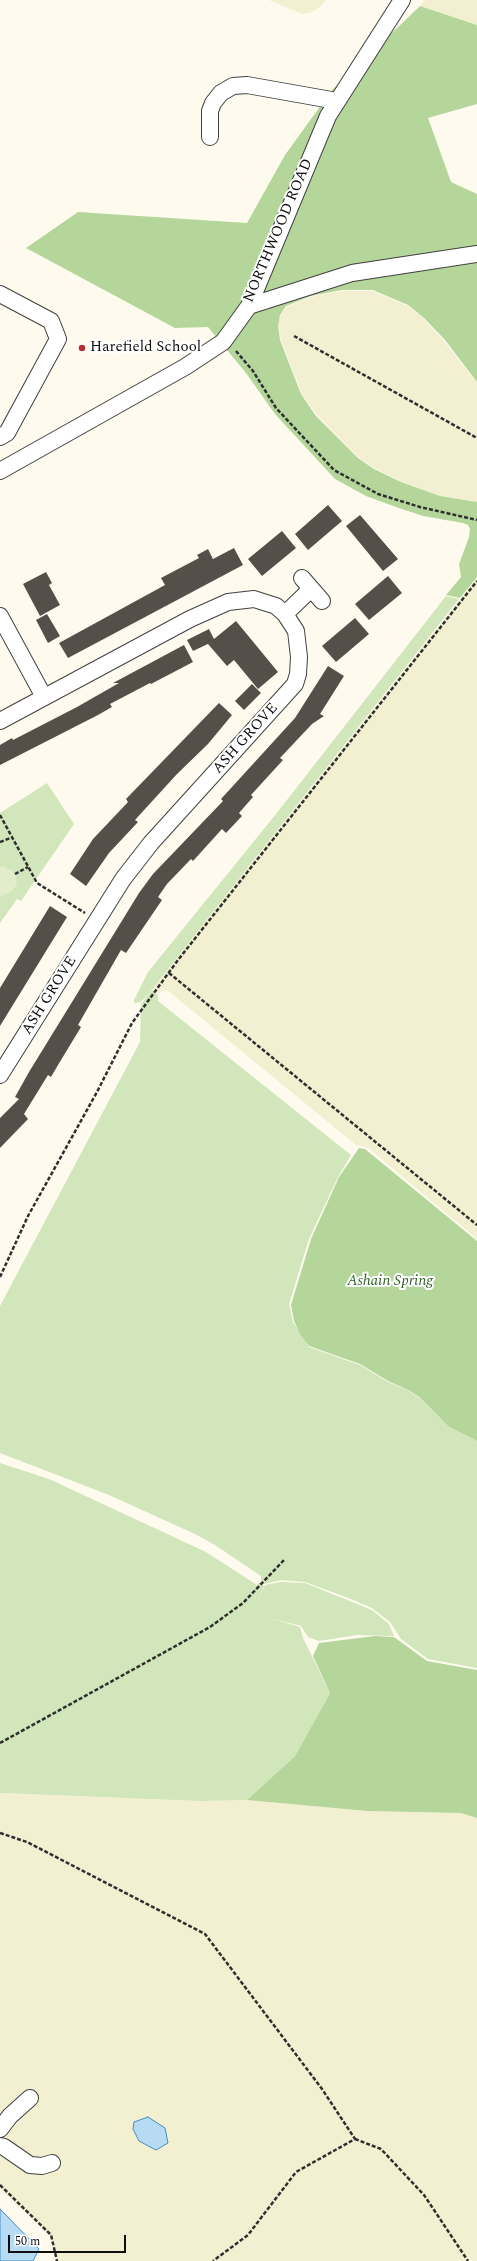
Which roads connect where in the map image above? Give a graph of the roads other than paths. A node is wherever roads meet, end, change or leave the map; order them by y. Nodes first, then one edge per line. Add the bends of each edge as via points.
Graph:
1 (402, 0) edge
2 (338, 101) junction
3 (210, 137) dead end
4 (477, 254) edge
5 (0, 294) edge
6 (249, 306) junction
7 (0, 437) edge
8 (0, 472) edge
9 (312, 589) dead end
10 (285, 614) junction
11 (0, 616) edge
12 (44, 697) junction
13 (0, 721) edge
14 (0, 1075) edge
15 (30, 2098) dead end
16 (0, 2129) edge
17 (0, 2146) edge
18 (52, 2163) dead end

1 - 2 street, NORTHWOOD ROAD
2 - 3 street via 247,85 233,86 221,93 213,103 210,112
2 - 6 street, NORTHWOOD ROAD via 328,116
4 - 6 street via 352,273
5 - 7 street via 51,321 58,339 7,433
6 - 8 street, NORTHWOOD ROAD via 223,342 185,367
9 - 10 street
10 - 12 street, ASH GROVE via 276,606 254,599 228,602 190,619
10 - 14 street, ASH GROVE via 298,639 299,670 295,684 151,843 123,879
11 - 12 street
12 - 13 street, ASH GROVE
15 - 16 street
17 - 18 street via 30,2165 42,2166

